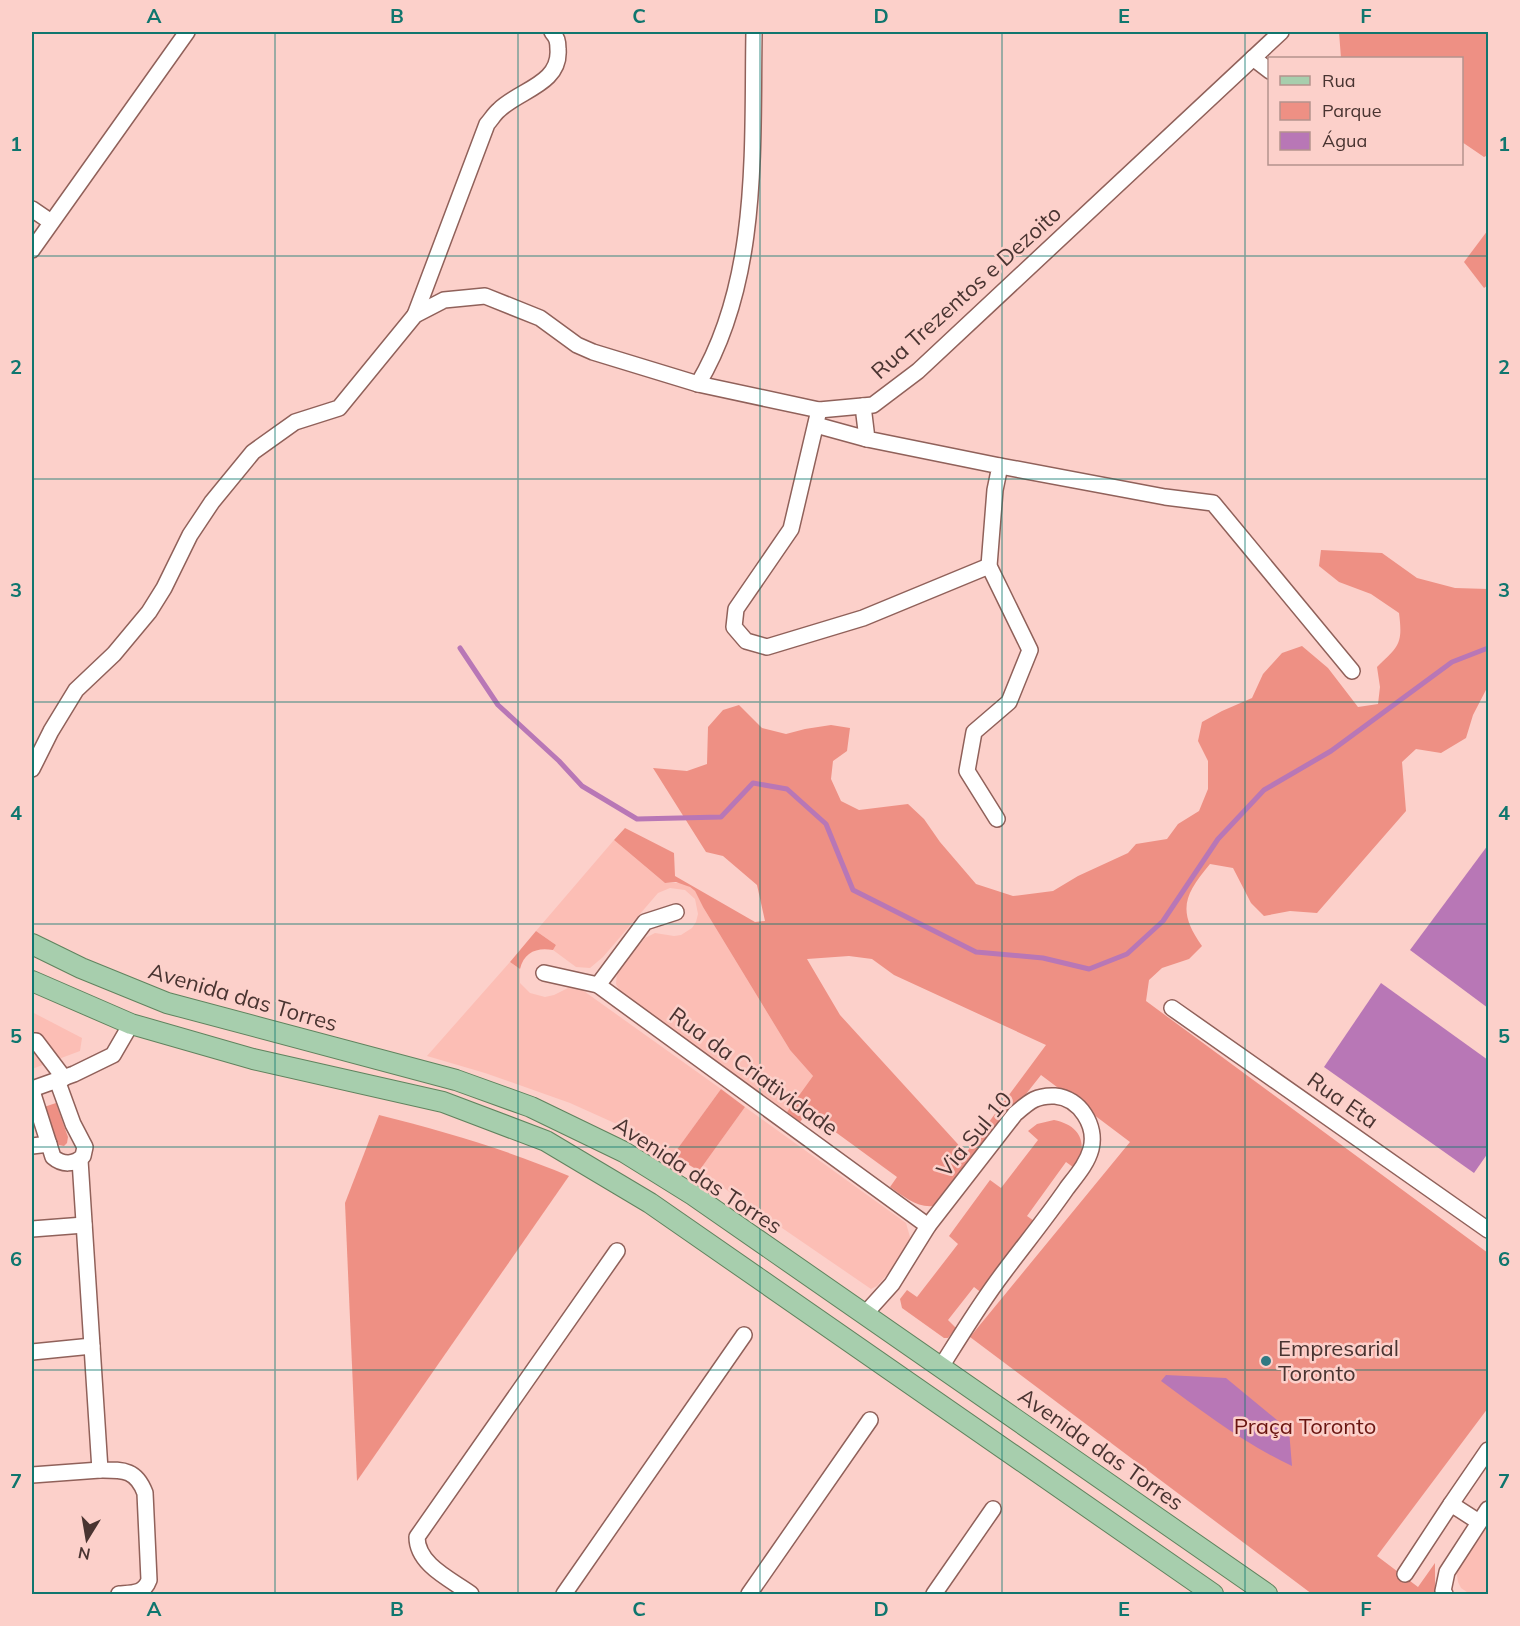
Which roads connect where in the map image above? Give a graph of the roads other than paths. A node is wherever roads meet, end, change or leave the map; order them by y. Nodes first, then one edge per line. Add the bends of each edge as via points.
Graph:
1 (187, 32) edge
2 (754, 32) edge
3 (1281, 32) edge
4 (557, 34) edge
5 (1253, 58) junction
6 (1268, 70) edge
7 (32, 209) edge
8 (51, 222) junction
9 (32, 250) edge
10 (415, 315) junction
11 (698, 384) junction
12 (863, 406) junction
13 (818, 417) junction
14 (867, 439) junction
15 (1000, 466) junction
16 (989, 566) junction
17 (1353, 671) dead end
18 (32, 769) edge
19 (997, 819) dead end
20 (676, 912) dead end
21 (32, 944) edge
22 (544, 973) dead end
23 (32, 981) edge
24 (598, 985) junction
25 (1173, 1008) dead end
26 (131, 1024) junction
27 (32, 1041) edge
28 (60, 1079) junction
29 (32, 1090) edge
30 (48, 1144) junction
31 (32, 1146) edge
32 (80, 1160) junction
33 (84, 1225) junction
34 (928, 1226) junction
35 (32, 1229) edge
36 (1488, 1230) edge
37 (617, 1251) dead end
38 (864, 1315) junction
39 (744, 1335) dead end
40 (92, 1346) junction
41 (32, 1352) edge
42 (941, 1367) junction
43 (870, 1420) dead end
44 (1488, 1450) edge
45 (100, 1470) junction
46 (32, 1476) edge
47 (1451, 1504) junction
48 (993, 1509) dead end
49 (1488, 1509) edge
50 (1479, 1522) junction
51 (1405, 1574) dead end
52 (1444, 1593) edge
53 (119, 1594) edge
54 (471, 1594) edge
55 (564, 1594) edge
56 (749, 1594) edge
57 (934, 1594) edge
58 (1213, 1594) edge
59 (1265, 1594) edge

1 - 8 street
2 - 11 street via 749,206 743,256 732,307
3 - 5 street, Rua Trezentos e Dezoito
4 - 10 street via 559,57 549,76 499,109 487,124
5 - 6 street
5 - 12 street, Rua Trezentos e Dezoito via 918,371 873,405
7 - 8 street
8 - 9 street
10 - 11 street, Rua Trezentos e Dezoito via 444,300 484,296 540,318 577,345
10 - 18 street, Rua Trezentos e Dezoito via 339,408 296,422 253,452 212,502 149,612 114,654 76,690
11 - 13 street, Rua Trezentos e Dezoito
12 - 13 street, Rua Trezentos e Dezoito
12 - 14 street
13 - 14 street
13 - 16 street via 790,529 736,609 734,627 746,641 767,647 863,618
14 - 15 street
15 - 16 street
15 - 17 street via 1213,503
16 - 19 street via 1030,650 1009,702 974,732 967,771
20 - 24 street via 645,922
21 - 38 main road, Avenida das Torres via 167,1003 456,1080 531,1107 624,1152 663,1176
22 - 24 street, Rua da Criatividade
23 - 26 main road
24 - 34 street, Rua da Criatividade
25 - 36 street, Rua Eta
26 - 28 street via 113,1055
26 - 58 main road via 253,1059 443,1102 546,1141 660,1210
27 - 28 street via 36,1041
28 - 29 street
28 - 32 street via 73,1124 85,1147
29 - 30 street
30 - 31 street
30 - 32 street via 53,1157 60,1162
32 - 33 street
33 - 35 street
33 - 40 street
34 - 38 street, Via Sul 10 via 892,1284
34 - 42 street, Via Sul 10 via 1027,1103 1042,1095 1059,1096 1074,1102 1084,1112 1092,1136 1087,1160 1002,1273
37 - 54 street via 417,1537 426,1561
38 - 42 main road, Avenida das Torres
39 - 55 street
40 - 41 street
40 - 45 street
42 - 59 main road, Avenida das Torres
43 - 56 street
44 - 47 street
45 - 46 street
45 - 53 street via 128,1472 140,1480 145,1493 149,1580 140,1592
47 - 50 street
47 - 51 street
48 - 57 street
49 - 50 street
50 - 52 street via 1447,1572

